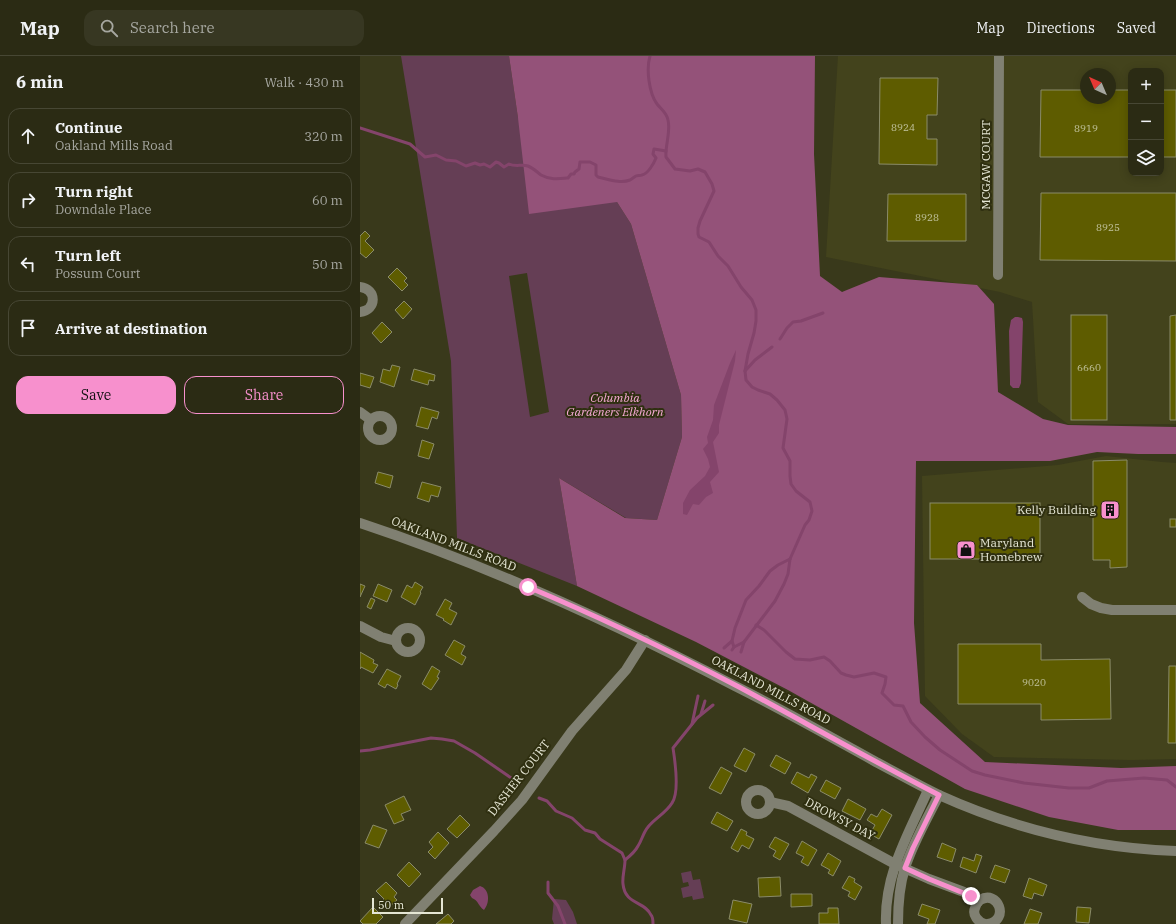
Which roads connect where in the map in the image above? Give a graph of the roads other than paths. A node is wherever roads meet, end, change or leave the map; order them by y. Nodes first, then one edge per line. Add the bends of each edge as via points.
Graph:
1 (999, 56) edge
2 (998, 275) dead end
3 (360, 287) edge
4 (360, 312) edge
5 (360, 412) edge
6 (371, 420) dead end
7 (360, 523) edge
8 (1082, 597) dead end
9 (1176, 610) edge
10 (360, 626) edge
11 (645, 640) junction
12 (396, 642) dead end
13 (928, 790) junction
14 (939, 795) junction
15 (770, 802) dead end
16 (1176, 851) edge
17 (895, 864) junction
18 (905, 868) junction
19 (978, 902) junction
20 (405, 924) edge
21 (886, 924) edge
22 (898, 924) edge
23 (987, 924) edge

1 - 2 street, MCGAW COURT
3 - 4 street via 370,291 373,298 371,307
5 - 6 street
7 - 11 street, OAKLAND MILLS ROAD via 457,558
8 - 9 street via 1091,604 1112,610
10 - 12 street
11 - 13 street, OAKLAND MILLS ROAD via 738,687
11 - 20 street, DASHER COURT via 626,670 572,731 522,800
13 - 14 street, OAKLAND MILLS ROAD
13 - 17 street
14 - 16 street, OAKLAND MILLS ROAD via 1021,825 1064,837 1124,847
14 - 18 street
15 - 17 street, DROWSY DAY via 788,806
17 - 18 street, DROWSY DAY
17 - 21 street via 887,900
18 - 19 street, DROWSY DAY via 964,892
18 - 22 street via 898,903
19 - 23 street via 975,906 975,915 978,920
19 - 23 street via 983,898 992,898 1000,907 998,918

